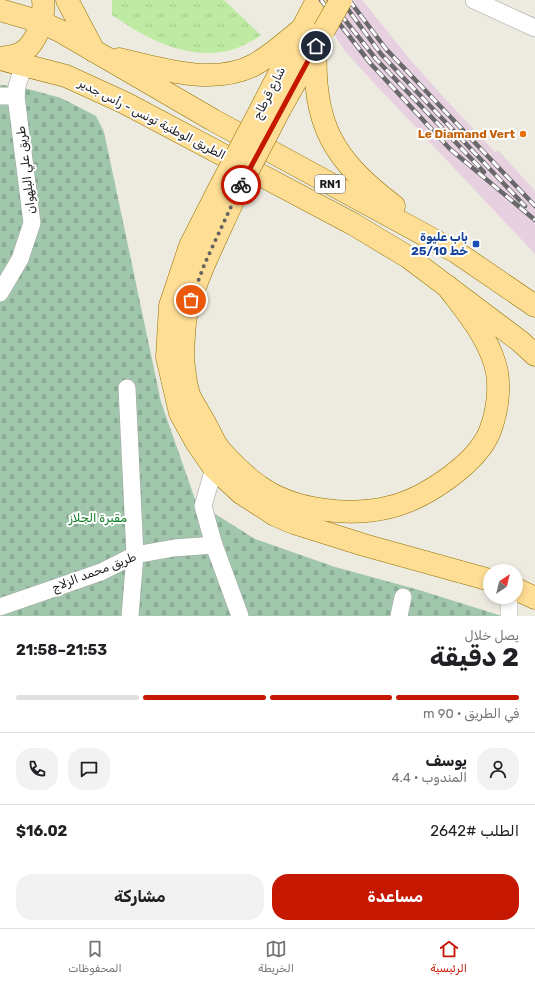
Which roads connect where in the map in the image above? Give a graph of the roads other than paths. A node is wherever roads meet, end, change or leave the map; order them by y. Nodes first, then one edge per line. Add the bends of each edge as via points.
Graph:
1 (43, 0) edge
2 (67, 0) edge
3 (341, 0) edge
4 (474, 0) edge
5 (494, 4) edge
6 (0, 10) edge
7 (41, 22) junction
8 (314, 23) edge
9 (535, 28) edge
10 (97, 53) junction
11 (0, 58) edge
12 (24, 64) junction
13 (8, 96) edge
14 (229, 189) junction
15 (456, 252) junction
16 (447, 286) junction
17 (0, 293) edge
18 (535, 306) edge
19 (535, 355) edge
20 (127, 388) dead end
21 (214, 468) junction
22 (214, 545) junction
23 (135, 555) junction
24 (483, 578) edge
25 (523, 592) edge
26 (403, 597) dead end
27 (535, 598) edge
28 (509, 604) edge
29 (0, 608) edge
30 (130, 616) edge
31 (240, 616) edge
32 (399, 616) edge
33 (509, 616) edge

1 - 7 main road
2 - 10 main road
3 - 8 main road, bridge
4 - 5 street
5 - 9 street
6 - 7 main road
7 - 10 main road, RN1
7 - 11 main road via 31,44 23,52
8 - 10 main road via 253,65 228,73 200,74 144,65
8 - 14 main road, bridge
8 - 15 main road via 314,76 318,105 328,132 342,157 360,179
10 - 15 main road, RN1 via 212,120
11 - 12 main road, الطريق الوطنية تونس - رأس جدير / RN1
12 - 13 street, طريق علي البلهوان via 17,86
12 - 16 main road, الطريق الوطنية تونس - رأس جدير / RN1 via 66,76 125,103 353,224 408,257
13 - 17 street, طريق علي البلهوان via 32,223 20,259
14 - 16 main road via 187,312 183,355 189,395 219,449 259,487 281,498 326,511 351,512 391,507 416,498 438,485 462,467 478,450 490,432 496,407 498,385 495,364 478,328
14 - 21 main road via 190,246 170,306 166,357 180,413
15 - 18 main road, RN1
16 - 19 main road, الطريق الوطنية تونس - رأس جدير / RN1
20 - 23 street
21 - 22 street via 203,506
21 - 24 main road via 241,493 275,515 294,523 364,546
22 - 23 street, طريق محمد الزلاج via 174,548
22 - 31 street
23 - 29 street, طريق محمد الزلاج via 101,572
23 - 30 street
25 - 27 main road
26 - 32 street
28 - 33 street

